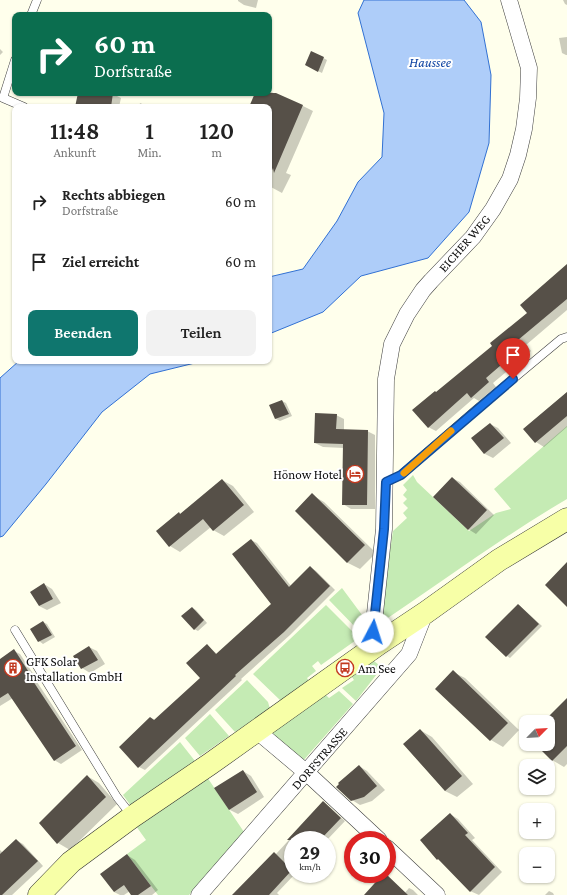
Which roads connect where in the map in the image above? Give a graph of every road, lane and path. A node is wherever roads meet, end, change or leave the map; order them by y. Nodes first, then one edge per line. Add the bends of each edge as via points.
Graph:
1 (37, 0) edge
2 (509, 0) edge
3 (32, 12) edge
4 (12, 70) edge
5 (17, 104) edge
6 (567, 337) edge
7 (386, 482) junction
8 (567, 519) edge
9 (425, 613) junction
10 (15, 630) dead end
11 (380, 643) junction
12 (257, 730) junction
13 (307, 772) junction
14 (132, 817) junction
15 (369, 831) edge
16 (396, 856) edge
17 (39, 895) edge
18 (199, 895) edge
19 (437, 895) edge

1 - 3 lane
2 - 7 street, EICHER WEG via 529,68 526,113 518,155 510,179 493,209 473,237 423,290 392,344 386,379
4 - 5 lane via 3,98
6 - 7 lane via 561,339 401,475
7 - 11 street via 384,529 373,632
8 - 9 main road via 500,560
9 - 11 main road
9 - 13 street, DORFSTRASSE via 409,654
10 - 14 lane
11 - 12 main road
12 - 13 street
12 - 14 main road
13 - 15 street
13 - 18 street, DORFSTRASSE
14 - 17 main road via 71,862
16 - 19 street

